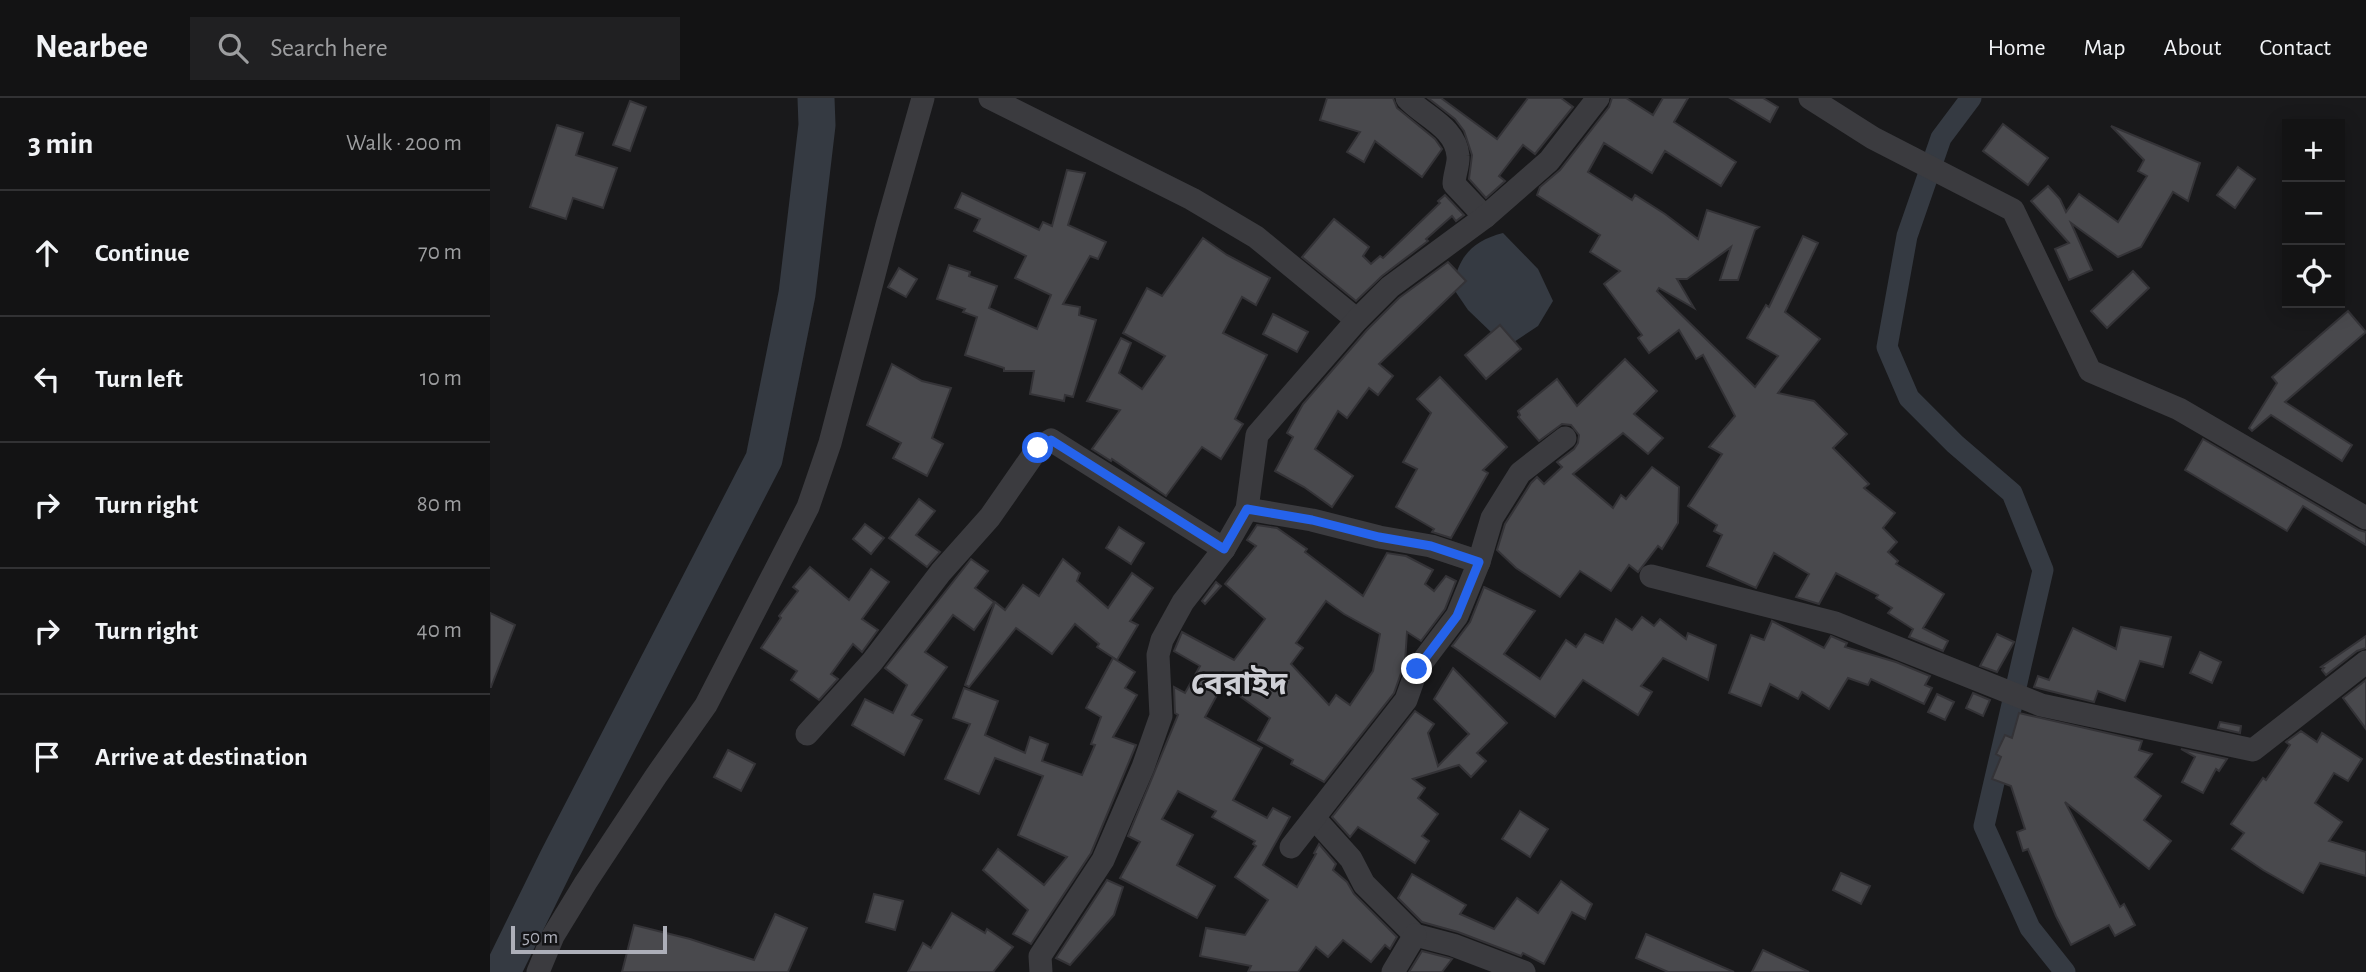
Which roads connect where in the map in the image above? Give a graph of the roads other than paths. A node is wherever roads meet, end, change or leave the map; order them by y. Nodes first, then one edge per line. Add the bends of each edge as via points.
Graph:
1 (923, 98) edge
2 (990, 98) edge
3 (1407, 98) edge
4 (1598, 98) edge
5 (1810, 98) edge
6 (1485, 217) junction
7 (1357, 320) junction
8 (1565, 438) dead end
9 (1247, 509) junction
10 (2366, 518) edge
11 (1224, 549) junction
12 (1479, 562) junction
13 (1651, 576) dead end
14 (2366, 662) edge
15 (807, 734) dead end
16 (1314, 818) junction
17 (1291, 847) dead end
18 (1415, 935) junction
19 (538, 972) edge
20 (1041, 972) edge
21 (1393, 972) edge
22 (1524, 972) edge

1 - 19 street via 831,443 808,507 706,705 586,882 553,936
2 - 7 street via 1192,199 1256,237
3 - 6 street via 1453,139 1459,157 1454,184
4 - 6 street via 1549,161
5 - 10 street via 1873,138 2013,210 2090,371 2179,409
6 - 7 street via 1390,287
7 - 9 street via 1257,435
8 - 12 street via 1520,473 1492,518
9 - 11 street
9 - 12 street via 1431,546
11 - 15 street via 1051,440 1038,448 990,517 941,572 873,662
11 - 20 street via 1162,640 1158,655 1161,716 1143,766 1103,860 1040,956
12 - 16 street via 1457,616 1417,669 1406,700
13 - 14 street via 1835,623 2041,705 2253,750
16 - 17 street
16 - 18 street via 1350,859 1364,884
18 - 21 street
18 - 22 street

